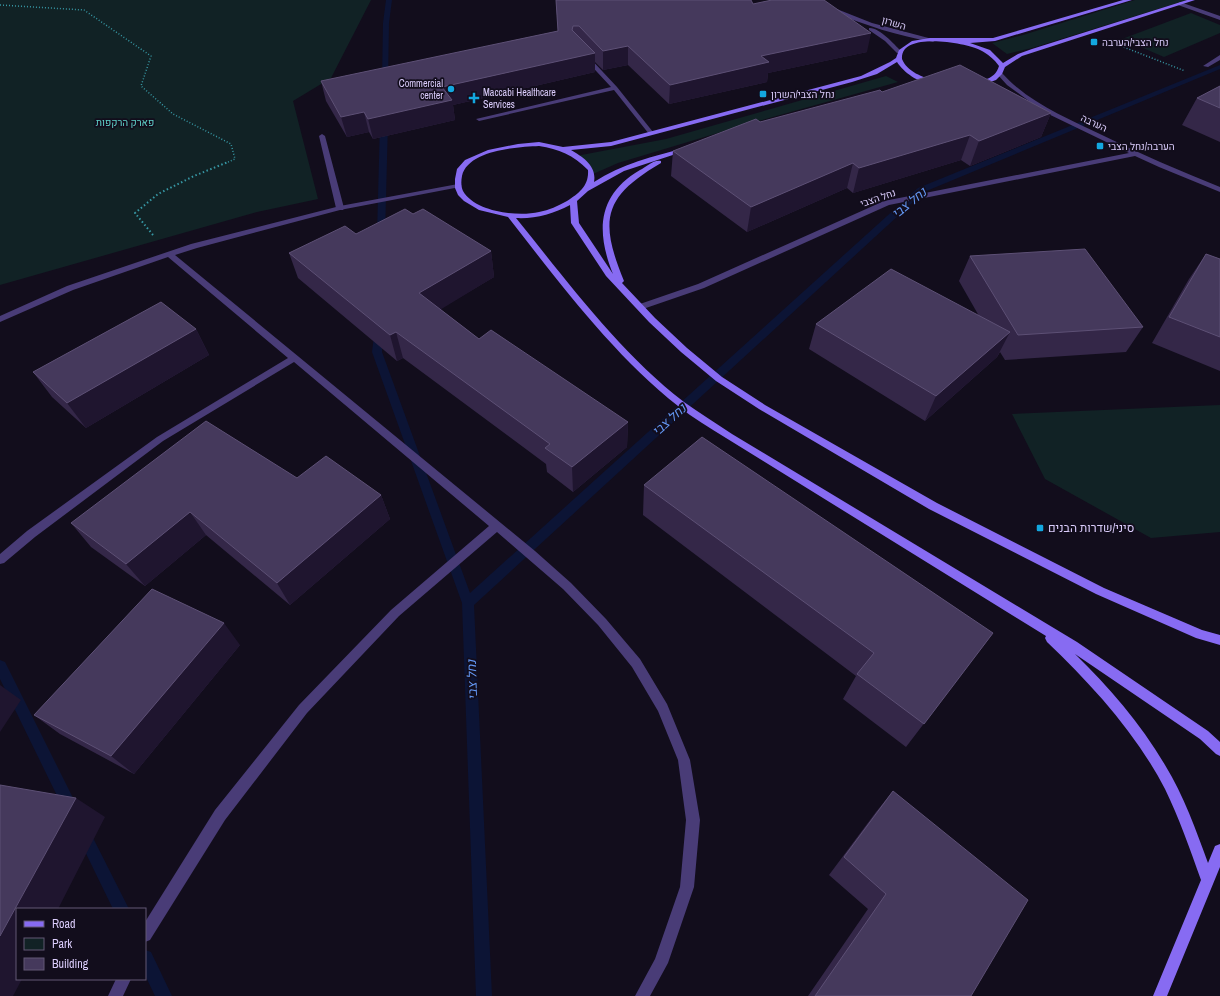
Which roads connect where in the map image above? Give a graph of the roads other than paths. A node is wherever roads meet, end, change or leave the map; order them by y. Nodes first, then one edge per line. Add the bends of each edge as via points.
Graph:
1 (810, 0) edge
2 (1129, 0) edge
3 (1192, 0) edge
4 (1180, 4) junction
5 (852, 18) junction
6 (1220, 18) edge
7 (933, 40) junction
8 (956, 41) junction
9 (581, 52) edge
10 (899, 56) junction
11 (1220, 57) edge
12 (1002, 66) junction
13 (1206, 66) dead end
14 (1000, 74) junction
15 (918, 86) edge
16 (615, 88) junction
17 (989, 89) edge
18 (1014, 95) edge
19 (1048, 113) junction
20 (479, 119) dead end
21 (651, 133) junction
22 (322, 136) dead end
23 (563, 149) junction
24 (1136, 154) junction
25 (458, 186) junction
26 (587, 189) junction
27 (1220, 190) edge
28 (573, 200) junction
29 (340, 208) junction
30 (510, 215) junction
31 (169, 254) junction
32 (624, 290) junction
33 (640, 307) junction
34 (0, 319) edge
35 (294, 358) junction
36 (496, 526) junction
37 (0, 560) edge
38 (1038, 625) junction
39 (1220, 640) edge
40 (1220, 750) edge
41 (1220, 851) edge
42 (1208, 880) junction
43 (146, 933) edge
44 (124, 980) edge
45 (116, 996) edge
46 (642, 996) edge
47 (1160, 996) edge

1 - 5 street, השרון
2 - 8 street via 994,40
3 - 4 street
4 - 6 street
4 - 12 street via 1020,55
5 - 7 street, השרון via 898,34
5 - 10 street, השרון via 887,40
7 - 8 street
7 - 10 street via 914,42 905,47
8 - 12 street via 989,52
9 - 16 street
10 - 15 street via 902,66 909,72 940,83
10 - 21 street via 881,71 856,80
11 - 13 street
12 - 14 street
14 - 17 street via 993,80 969,86
14 - 19 street, הערבה via 1009,84
16 - 20 street
16 - 21 street
18 - 19 street, הערבה
19 - 24 street, הערבה
21 - 23 street via 611,144
22 - 29 street
23 - 25 street via 539,144 494,149 466,163 458,175
23 - 26 street via 579,156 591,170
24 - 27 street, הערבה
24 - 33 street, נחל הצבי via 887,203 701,286
25 - 29 street
25 - 30 street via 460,193 477,206
26 - 28 street
26 - 32 street via 604,177 624,169 685,150 637,174 614,196 605,231 612,264
28 - 30 street via 553,210 530,216
28 - 32 street via 575,223 609,274
29 - 31 street
30 - 38 street via 611,337 681,404 728,436
31 - 34 street via 70,288
31 - 35 street
32 - 33 street
33 - 39 street via 684,350 719,379 762,407 933,506 1100,591 1200,634
35 - 36 street
35 - 37 street via 160,439 31,534
36 - 43 street via 395,613 303,709 220,815
36 - 46 street via 567,586 602,622 636,663 663,708 684,760 693,820 687,887 661,963
38 - 40 street via 1142,692 1204,735
38 - 42 street via 1117,705 1153,756 1182,812
41 - 42 street
42 - 47 street
44 - 45 street

